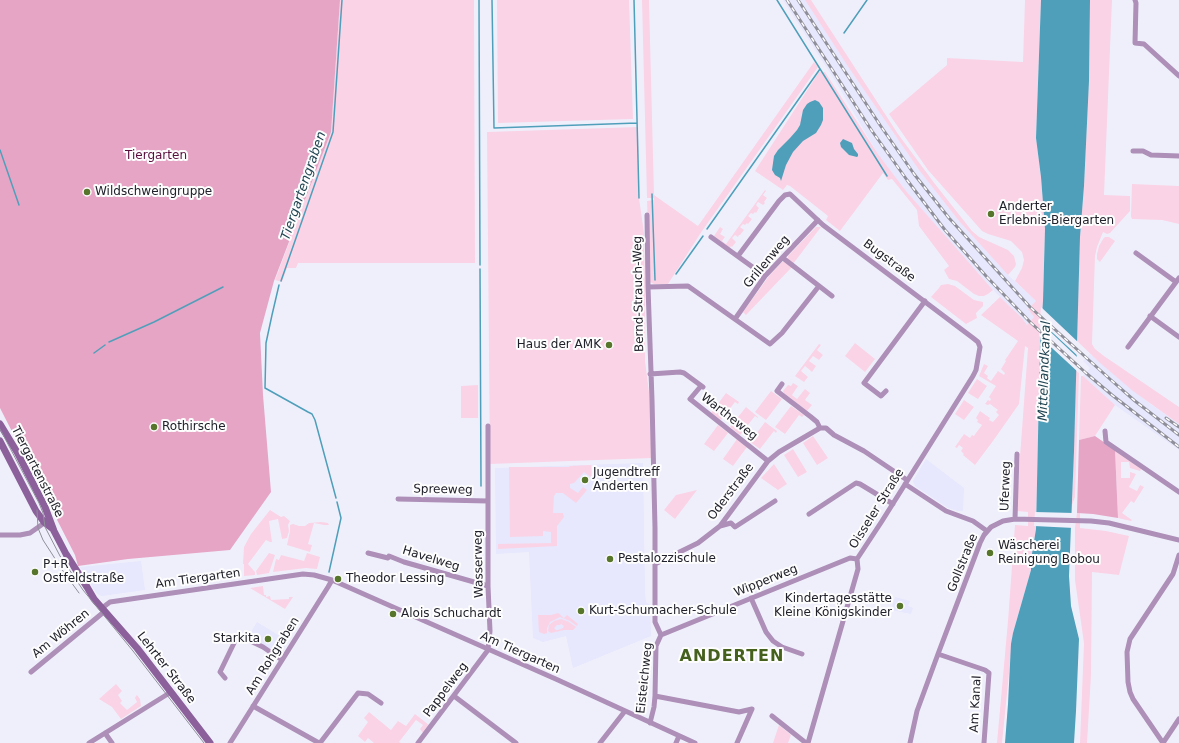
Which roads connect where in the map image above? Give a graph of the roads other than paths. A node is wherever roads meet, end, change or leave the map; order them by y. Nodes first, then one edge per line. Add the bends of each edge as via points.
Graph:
1 (1135, 0) edge
2 (1179, 76) edge
3 (1133, 151) dead end
4 (1179, 156) edge
5 (647, 215) dead end
6 (818, 220) junction
7 (711, 237) dead end
8 (1136, 253) dead end
9 (738, 256) junction
10 (783, 258) junction
11 (765, 276) junction
12 (1178, 280) edge
13 (819, 286) junction
14 (648, 287) junction
15 (832, 296) dead end
16 (925, 300) junction
17 (1150, 316) junction
18 (735, 319) junction
19 (1179, 337) edge
20 (980, 345) joint
21 (1128, 347) dead end
22 (650, 374) junction
23 (782, 384) dead end
24 (886, 391) dead end
25 (0, 424) edge
26 (488, 426) dead end
27 (820, 428) junction
28 (1105, 431) dead end
29 (0, 441) edge
30 (1017, 454) dead end
31 (768, 461) junction
32 (906, 482) junction
33 (1179, 492) edge
34 (398, 499) dead end
35 (488, 501) junction
36 (775, 501) dead end
37 (893, 504) junction
38 (809, 514) dead end
39 (1015, 519) junction
40 (47, 521) junction
41 (720, 526) junction
42 (987, 531) junction
43 (0, 535) edge
44 (1179, 540) edge
45 (368, 553) dead end
46 (1179, 555) edge
47 (857, 558) junction
48 (655, 564) junction
49 (332, 580) junction
50 (488, 586) junction
51 (751, 598) junction
52 (104, 610) junction
53 (660, 635) junction
54 (488, 650) junction
55 (802, 654) dead end
56 (938, 654) junction
57 (282, 660) junction
58 (30, 672) dead end
59 (225, 678) dead end
60 (171, 692) junction
61 (454, 696) junction
62 (655, 696) junction
63 (381, 703) dead end
64 (253, 706) junction
65 (625, 711) junction
66 (772, 716) dead end
67 (1179, 719) edge
68 (650, 723) junction
69 (105, 733) junction
70 (679, 736) junction
71 (90, 743) edge
72 (112, 743) edge
73 (210, 743) edge
74 (230, 743) edge
75 (319, 743) edge
76 (418, 743) edge
77 (516, 743) edge
78 (600, 743) edge
79 (676, 743) edge
80 (695, 743) edge
81 (737, 743) edge
82 (807, 743) edge
83 (910, 743) edge
84 (984, 743) edge
85 (1163, 743) edge

1 - 2 street via 1135,43 1144,44
3 - 4 street
5 - 14 street, Bernd-Strauch-Weg
6 - 9 street, Bugstraße via 790,194 785,194
6 - 10 street, Grillenweg
6 - 16 street, Bugstraße
7 - 9 street
8 - 12 street
9 - 11 street
10 - 11 street, Grillenweg
10 - 13 street
11 - 18 street, Grillenweg
12 - 17 street
13 - 15 street
13 - 18 street via 782,333 770,344
14 - 18 street via 688,286
14 - 22 street, Bernd-Strauch-Weg
16 - 20 street, Bugstraße
16 - 24 street via 864,383 881,396
17 - 19 street
17 - 21 street
20 - 32 street, Oisseler Straße via 979,359 973,376
22 - 31 street, Wartheweg via 684,373 702,387 690,399
22 - 48 street, Eisteichweg
23 - 27 street via 777,391 812,417
25 - 40 main road, Tiergartenstraße via 17,452
26 - 35 street
27 - 31 street, Oderstraße
27 - 32 street via 826,428 864,451
28 - 33 street via 1106,442
29 - 40 main road, Tiergartenstraße via 34,507
30 - 39 street, Uferweg
31 - 41 street, Oderstraße
32 - 37 street, Oisseler Straße
32 - 42 street via 946,511 973,521
34 - 35 street, Spreeweg
35 - 50 street, Wasserweg
36 - 41 street via 735,526 732,523
37 - 38 street via 856,483
37 - 47 street, Oisseler Straße
39 - 42 street, Gollstraße via 999,522
39 - 44 street, Gollstraße via 1109,523
40 - 43 street via 30,533
40 - 52 main road, Tiergartenstraße via 94,599
41 - 48 street, Oderstraße via 698,543
42 - 56 street, Gollstraße via 980,543
45 - 50 street, Havelweg via 388,558 389,556
46 - 85 street via 1173,574 1132,637 1127,652 1130,692
47 - 51 street, Wipperweg via 850,558
47 - 82 street, Oisseler Straße via 858,569
48 - 53 street, Eisteichweg via 655,622
49 - 52 street, Am Tiergarten via 303,574 110,602
49 - 54 street, Am Tiergarten
49 - 57 street, Am Rohgraben
50 - 54 street, Wasserweg
51 - 53 street, Wipperweg
51 - 55 street via 766,632 773,641
52 - 58 street, Am Wöhren
52 - 60 main road, Lehrter Straße
53 - 62 street, Eisteichweg via 656,646
54 - 61 street, Pappelweg
54 - 65 street, Am Tiergarten
56 - 83 street, Gollstraße via 917,711
56 - 84 street, Am Kanal via 988,672
57 - 59 street via 242,637 236,639 220,672
57 - 64 street, Am Rohgraben
60 - 69 street
60 - 73 main road, Lehrter Straße
61 - 76 street, Pappelweg
61 - 77 street
62 - 68 street, Eisteichweg
62 - 81 street via 739,712 752,709
63 - 75 street via 368,694 358,693
64 - 74 street, Am Rohgraben
64 - 75 street
65 - 68 street, Am Tiergarten
65 - 78 street
66 - 82 street
67 - 85 street
68 - 70 street, Am Tiergarten
69 - 71 street
69 - 72 street
70 - 79 street
70 - 80 street, Am Tiergarten

